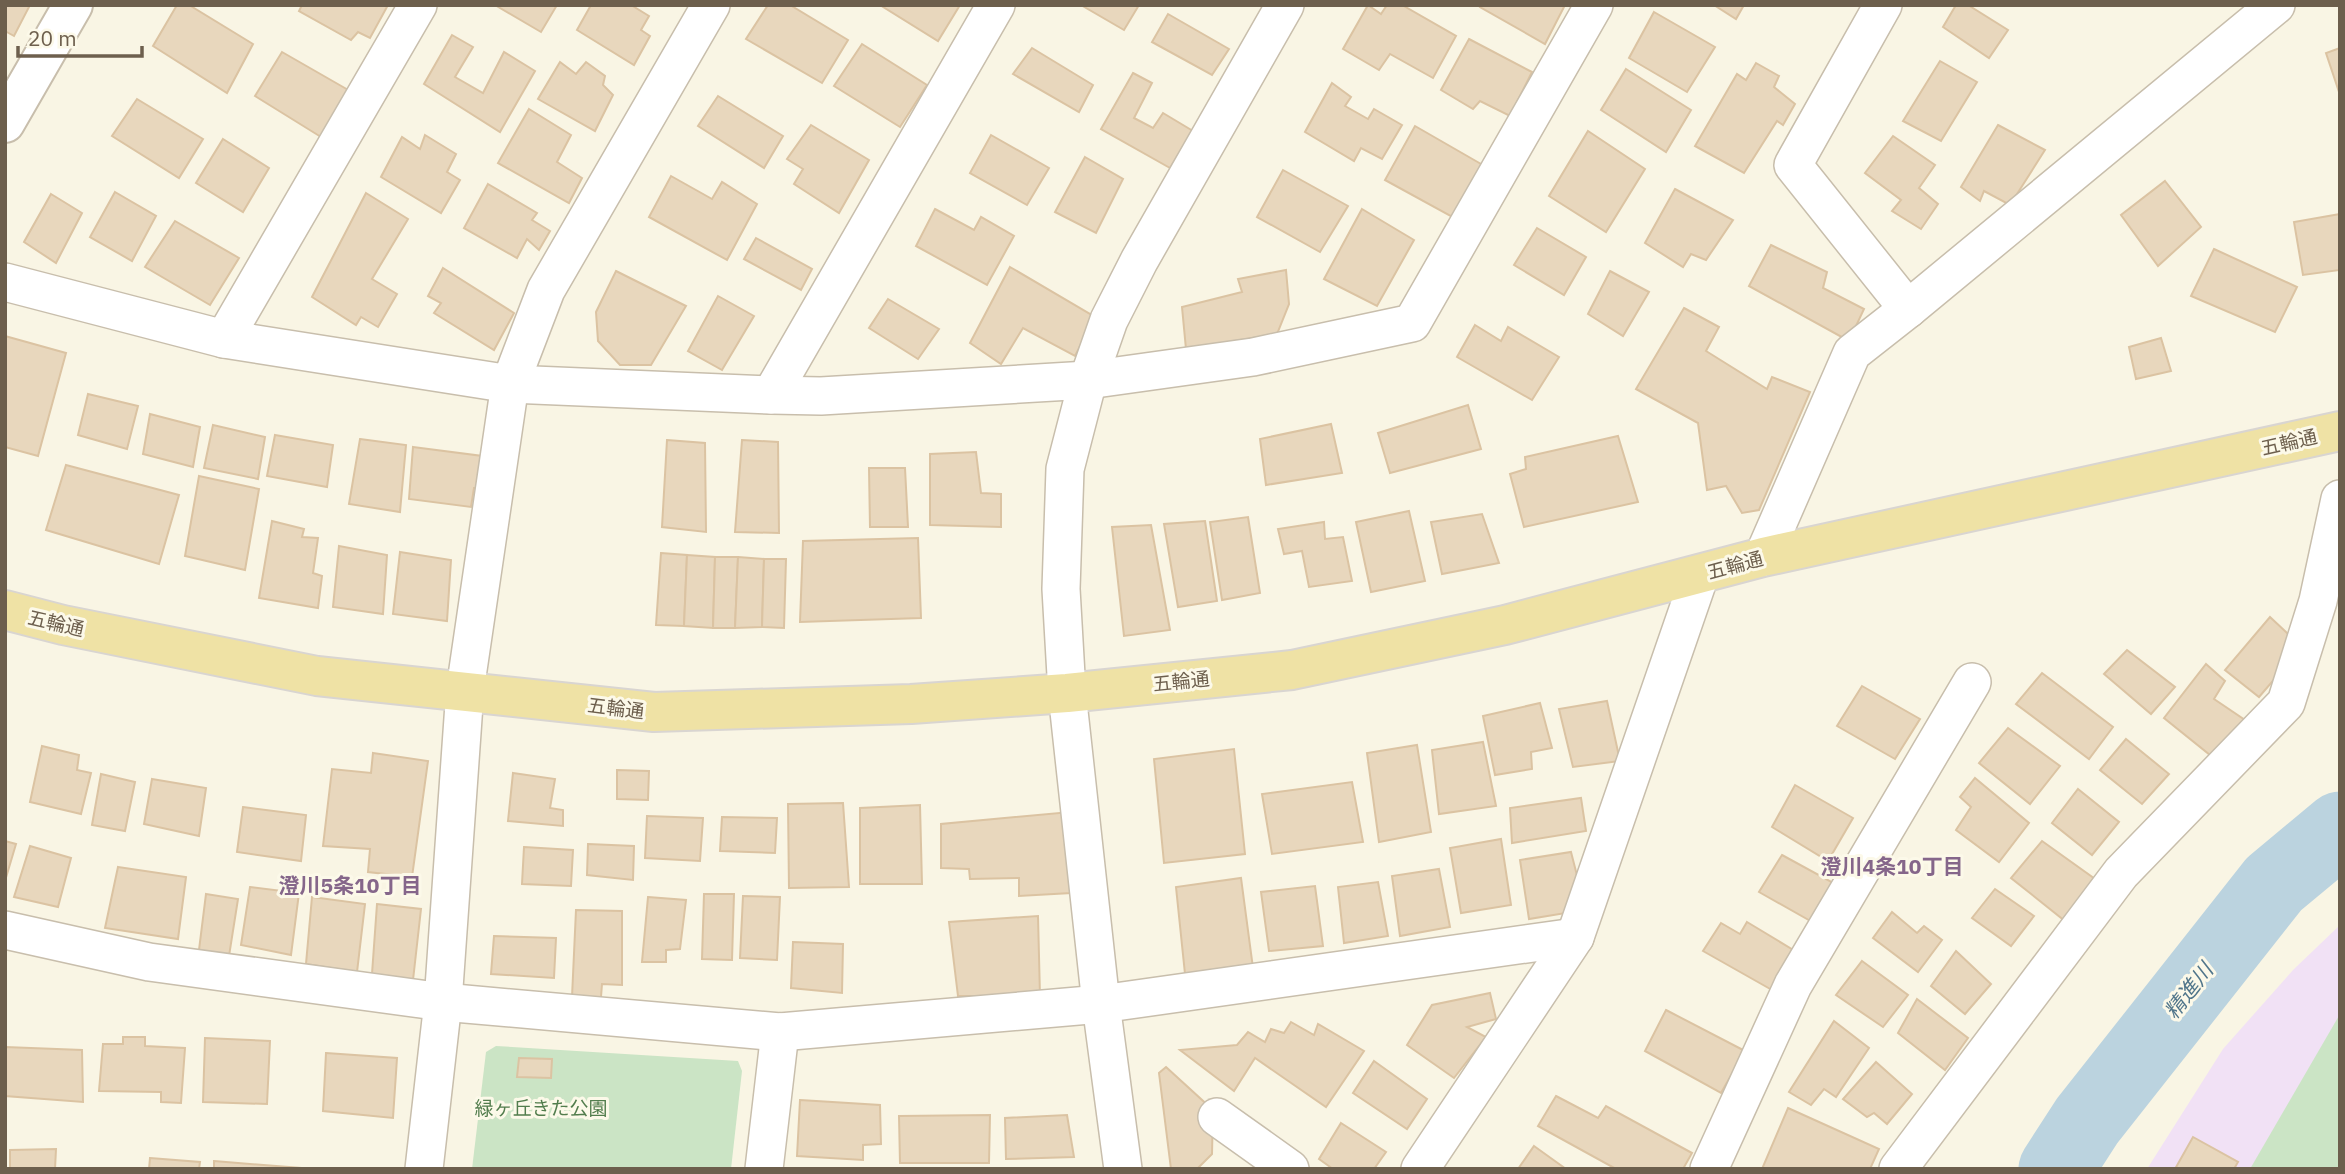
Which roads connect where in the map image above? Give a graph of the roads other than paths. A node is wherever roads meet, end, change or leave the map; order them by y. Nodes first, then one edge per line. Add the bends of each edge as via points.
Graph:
1 (73, 5) edge
2 (418, 5) edge
3 (710, 5) edge
4 (996, 5) edge
5 (1285, 5) edge
6 (1594, 5) edge
7 (1883, 5) edge
8 (2276, 5) edge
9 (5, 123) edge
10 (5, 282) edge
11 (1908, 309) junction
12 (224, 339) junction
13 (1088, 380) junction
14 (510, 384) junction
15 (771, 395) junction
16 (2340, 431) edge
17 (2340, 499) edge
18 (1763, 557) junction
19 (1700, 575) junction
20 (5, 610) edge
21 (1972, 681) dead end
22 (465, 690) junction
23 (1067, 692) junction
24 (5, 930) edge
25 (1575, 937) junction
26 (443, 1002) junction
27 (1101, 1004) junction
28 (780, 1032) junction
29 (1217, 1117) dead end
30 (424, 1169) edge
31 (764, 1169) edge
32 (1123, 1169) edge
33 (1290, 1169) edge
34 (1420, 1169) edge
35 (1709, 1169) edge
36 (1898, 1169) edge

1 - 9 street
2 - 12 street
3 - 14 street via 546,290
4 - 15 street
5 - 13 street via 1139,261 1109,320
6 - 13 street via 1412,323 1253,357
7 - 11 street via 1793,165
8 - 11 street
10 - 12 street
11 - 18 street via 1852,353
12 - 14 street
13 - 15 street
13 - 23 street via 1065,469 1061,589
14 - 15 street
14 - 22 street
16 - 18 main road, 五輪通
17 - 36 street via 2318,601 2286,703 2121,873
18 - 19 main road, 五輪通
19 - 23 main road, 五輪通 via 1505,625 1292,670
19 - 25 street
20 - 22 main road, 五輪通 via 317,676
21 - 35 street via 1793,985
22 - 23 main road, 五輪通 via 654,712 911,704
22 - 26 street
23 - 27 street
24 - 26 street via 149,962
25 - 27 street
25 - 34 street
26 - 28 street
26 - 30 street
27 - 28 street
27 - 32 street
28 - 31 street
29 - 33 street

